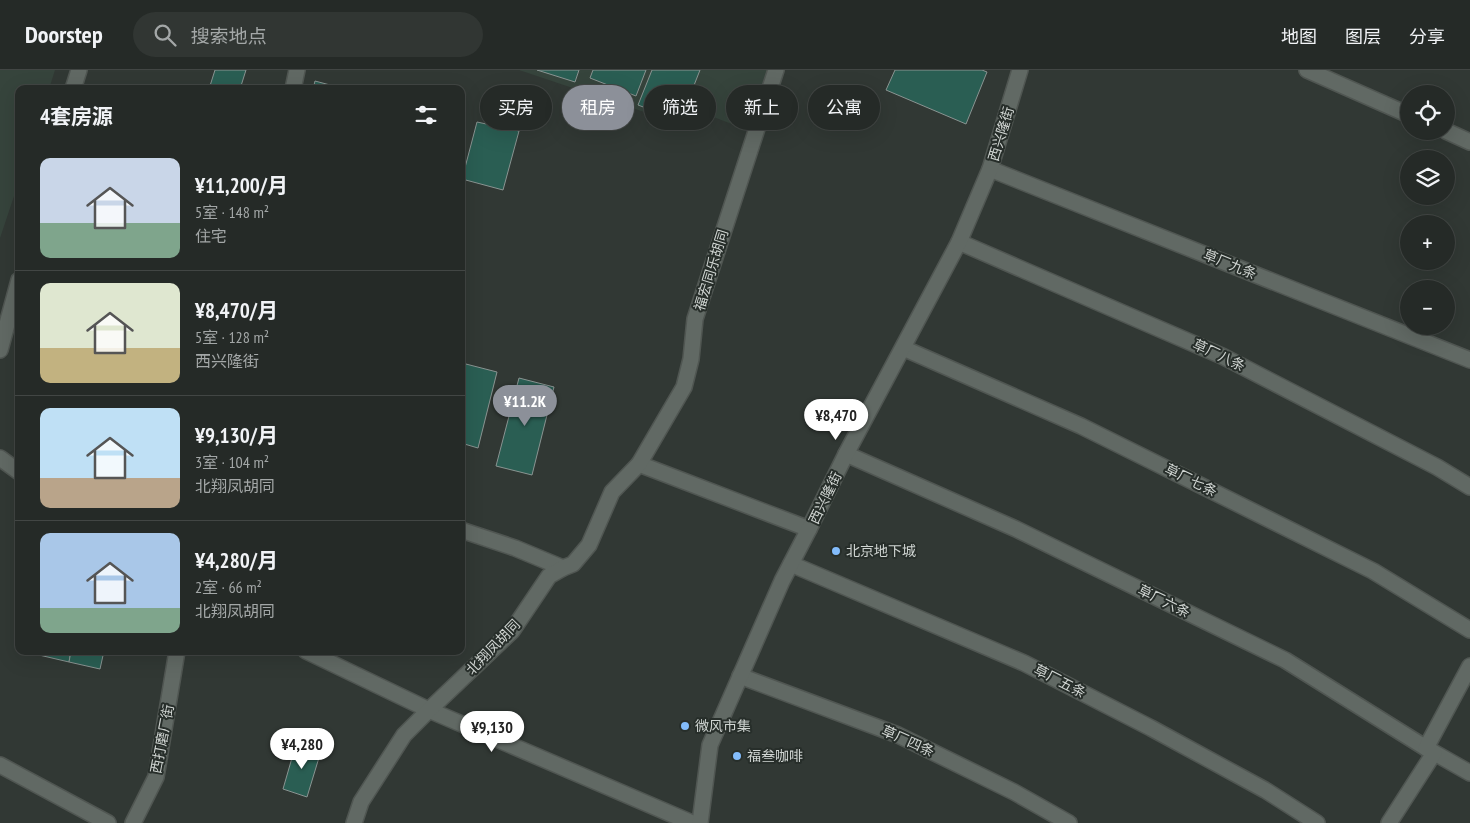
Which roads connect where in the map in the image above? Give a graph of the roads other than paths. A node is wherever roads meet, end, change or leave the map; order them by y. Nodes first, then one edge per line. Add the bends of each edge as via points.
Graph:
1 (79, 70) edge
2 (297, 70) edge
3 (776, 70) edge
4 (1020, 70) edge
5 (1307, 70) edge
6 (74, 85) edge
7 (294, 85) edge
8 (1400, 111) edge
9 (1455, 135) edge
10 (1470, 142) edge
11 (990, 169) junction
12 (959, 242) junction
13 (15, 295) edge
14 (903, 348) junction
15 (0, 350) edge
16 (1470, 360) edge
17 (846, 454) junction
18 (0, 458) edge
19 (639, 464) junction
20 (15, 469) edge
21 (1470, 486) edge
22 (809, 529) junction
23 (465, 531) edge
24 (791, 564) junction
25 (562, 568) junction
26 (1470, 629) edge
27 (176, 655) edge
28 (314, 655) edge
29 (1470, 666) edge
30 (740, 676) junction
31 (429, 710) junction
32 (1430, 751) junction
33 (0, 765) edge
34 (1470, 773) edge
35 (108, 823) edge
36 (133, 823) edge
37 (354, 823) edge
38 (692, 823) edge
39 (700, 823) edge
40 (1069, 823) edge
41 (1317, 823) edge
42 (1389, 823) edge

1 - 6 street
2 - 7 street
3 - 19 street, 福宏同乐胡同 via 696,319 684,387
4 - 11 street, 西兴隆街
5 - 8 street
9 - 10 street
11 - 12 street, 西兴隆街
11 - 16 street, 草厂九条
12 - 14 street, 西兴隆街
12 - 21 street, 草厂八条 via 1222,356
13 - 15 street
14 - 17 street, 西兴隆街
14 - 26 street, 草厂七条 via 1090,430 1373,571
17 - 22 street, 西兴隆街
17 - 32 street, 草厂六条 via 1016,529 1285,660
18 - 20 street
19 - 22 street
19 - 25 street, 北翔凤胡同 via 612,492 589,545 572,564
22 - 24 street, 西兴隆街
23 - 25 street
24 - 30 street, 西兴隆街
24 - 41 street, 草厂五条 via 1024,662 1265,790
25 - 31 street, 北翔凤胡同 via 549,576 512,631
27 - 36 street, 西打磨厂街 via 156,777
28 - 31 street
29 - 32 street
30 - 39 street, 西兴隆街 via 710,745
30 - 40 street, 草厂四条 via 898,735
31 - 37 street, 北翔凤胡同 via 404,735 361,802
31 - 38 street
32 - 34 street, 草厂六条
32 - 42 street
33 - 35 street

